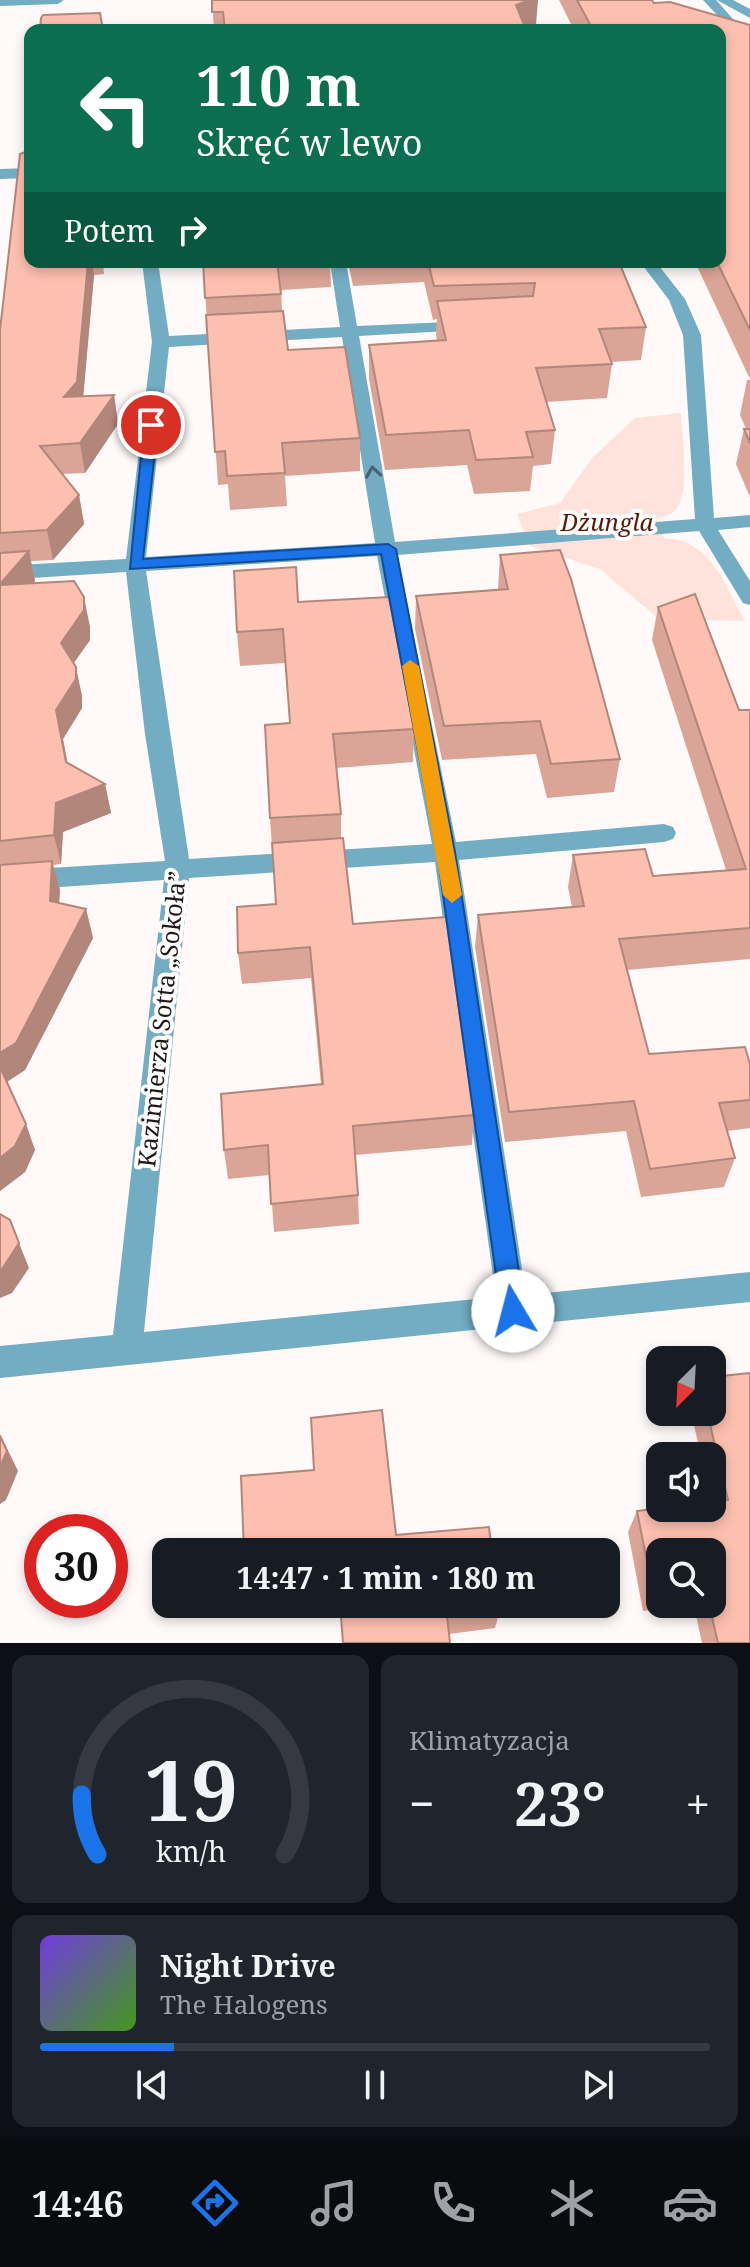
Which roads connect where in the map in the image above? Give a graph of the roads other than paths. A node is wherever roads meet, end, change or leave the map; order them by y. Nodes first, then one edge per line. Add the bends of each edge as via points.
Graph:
1 (58, 0) edge
2 (709, 0) edge
3 (0, 2) edge
4 (722, 7) edge
5 (747, 13) edge
6 (750, 46) edge
7 (24, 173) edge
8 (0, 174) edge
9 (151, 268) edge
10 (339, 268) edge
11 (653, 268) edge
12 (492, 323) edge
13 (350, 332) junction
14 (161, 342) junction
15 (750, 521) edge
16 (705, 524) junction
17 (388, 549) junction
18 (135, 565) junction
19 (0, 573) edge
20 (750, 598) edge
21 (664, 833) dead end
22 (446, 852) junction
23 (178, 868) junction
24 (0, 881) edge
25 (750, 1287) edge
26 (513, 1311) junction
27 (127, 1349) junction
28 (0, 1362) edge

1 - 3 street
2 - 4 street
4 - 5 street
4 - 6 street
7 - 8 street
9 - 14 street, Kazimierza Sotta „Sokoła”
10 - 13 street
11 - 16 street via 677,299 692,335
12 - 13 street
13 - 14 street
17 -> 13 street
14 - 18 street, Kazimierza Sotta „Sokoła”
15 - 16 street
16 - 17 street
16 - 20 street
17 - 18 street
17 - 22 street
18 - 19 street
18 - 23 street, Kazimierza Sotta „Sokoła”
21 - 22 street
22 - 23 street
22 - 26 street
23 - 24 street
23 - 27 street, Kazimierza Sotta „Sokoła”
25 - 26 street
26 - 27 street
27 - 28 street

